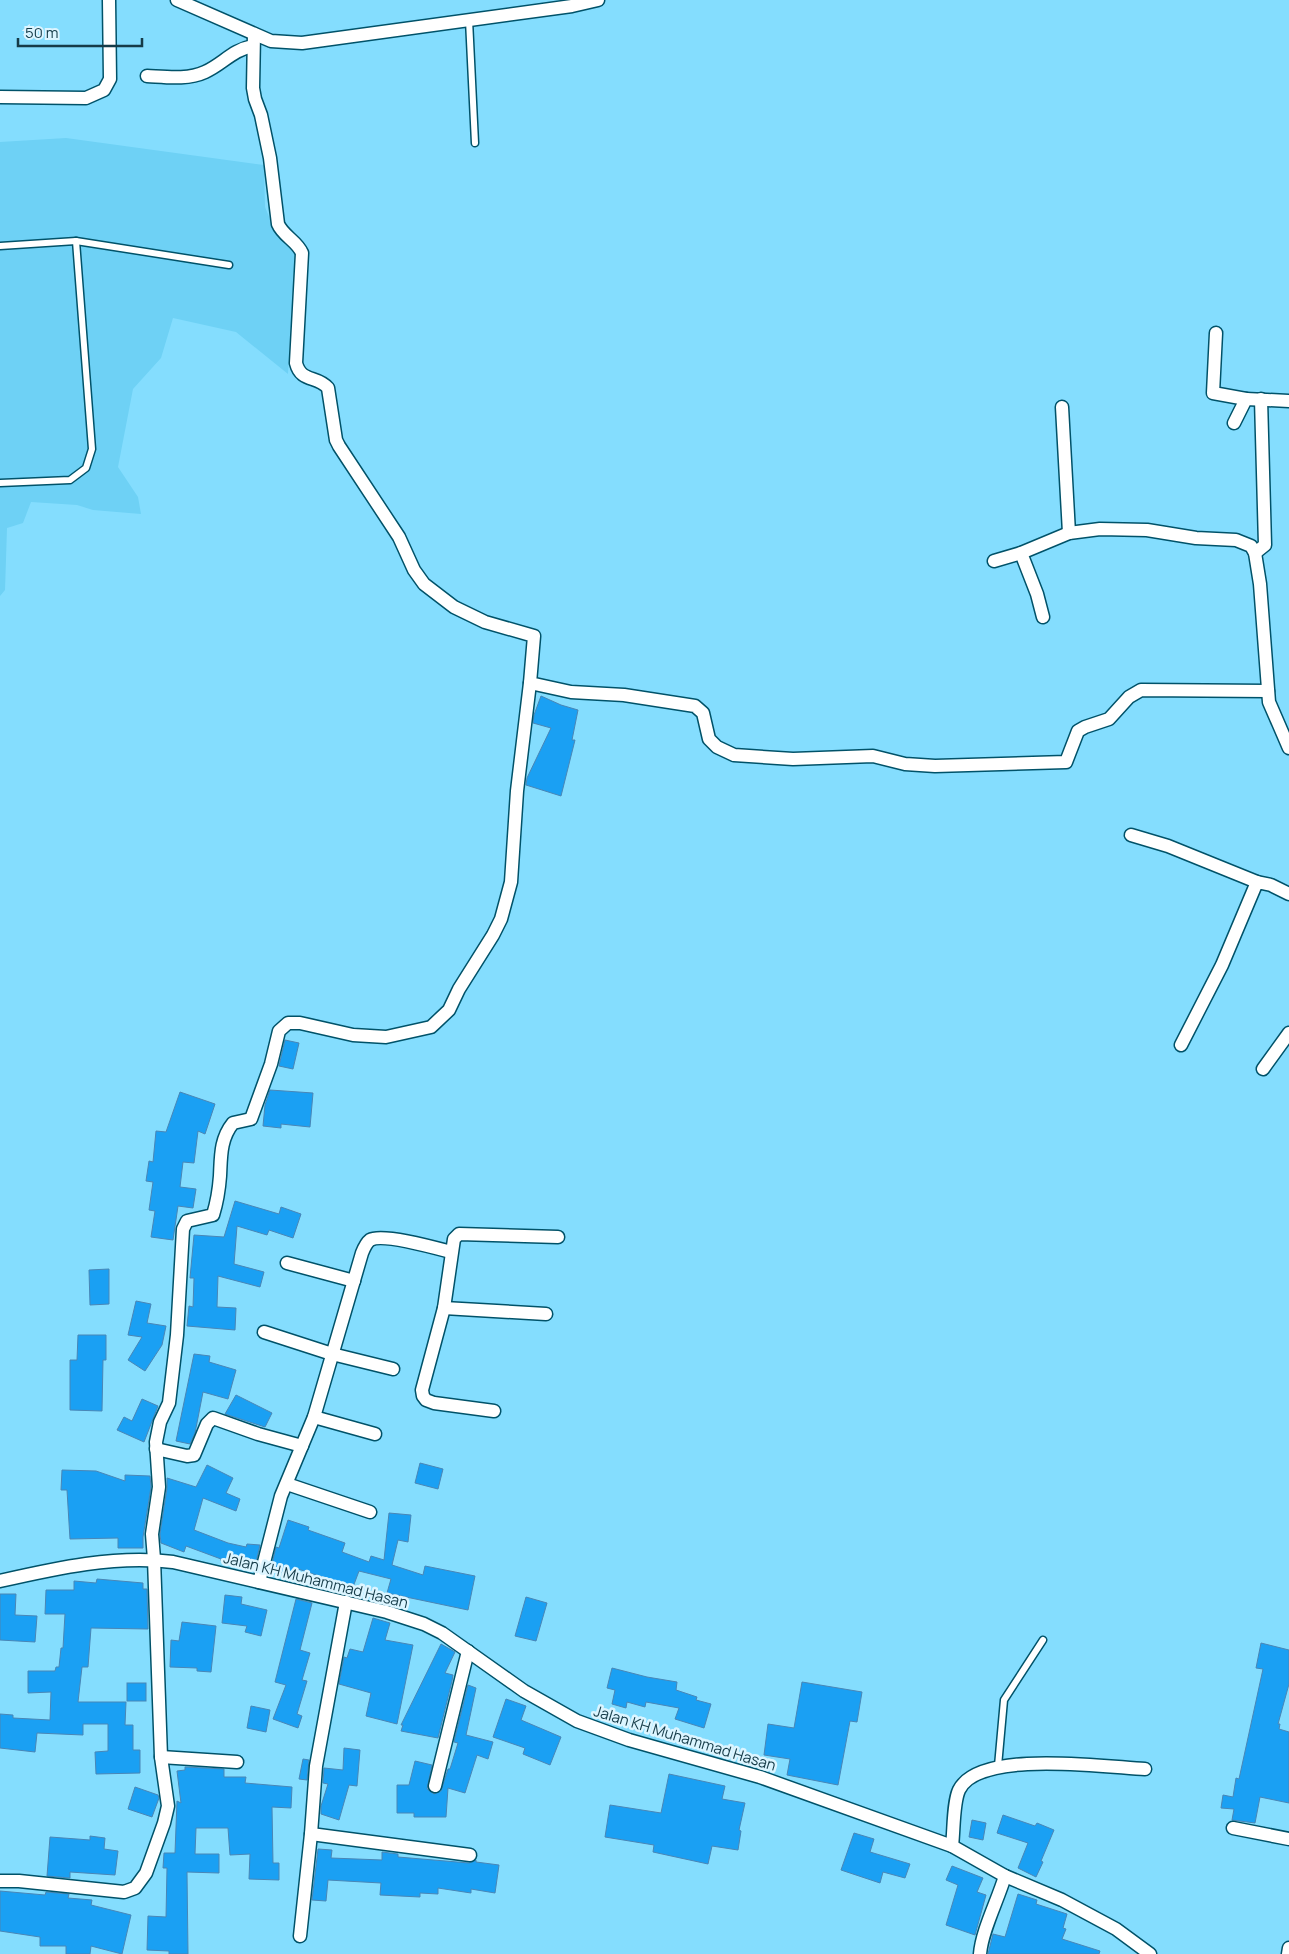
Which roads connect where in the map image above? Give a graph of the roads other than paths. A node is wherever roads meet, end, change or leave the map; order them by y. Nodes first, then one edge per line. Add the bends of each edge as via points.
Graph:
1 (109, 0) edge
2 (176, 0) edge
3 (598, 0) edge
4 (469, 20) junction
5 (253, 40) junction
6 (147, 76) dead end
7 (0, 97) edge
8 (475, 143) dead end
9 (76, 241) junction
10 (0, 246) edge
11 (229, 265) dead end
12 (1216, 333) dead end
13 (1246, 399) junction
14 (1262, 400) junction
15 (1289, 401) edge
16 (1062, 407) dead end
17 (1234, 423) dead end
18 (0, 483) edge
19 (1069, 533) junction
20 (1021, 553) junction
21 (1255, 553) junction
22 (994, 561) dead end
23 (1042, 616) dead end
24 (530, 683) junction
25 (1268, 691) junction
26 (1289, 748) edge
27 (1131, 835) dead end
28 (1257, 882) junction
29 (1289, 894) edge
30 (1289, 1033) edge
31 (1181, 1045) dead end
32 (1263, 1069) dead end
33 (558, 1237) dead end
34 (451, 1252) junction
35 (287, 1263) dead end
36 (354, 1281) junction
37 (444, 1308) junction
38 (546, 1314) dead end
39 (264, 1332) dead end
40 (332, 1354) junction
41 (393, 1369) dead end
42 (494, 1411) dead end
43 (314, 1417) junction
44 (375, 1434) dead end
45 (302, 1446) junction
46 (156, 1450) junction
47 (286, 1484) junction
48 (370, 1512) dead end
49 (154, 1560) junction
50 (0, 1580) edge
51 (259, 1582) junction
52 (346, 1602) junction
53 (1043, 1640) dead end
54 (468, 1651) junction
55 (161, 1757) junction
56 (237, 1762) dead end
57 (998, 1766) junction
58 (1145, 1769) dead end
59 (435, 1786) dead end
60 (1233, 1828) dead end
61 (311, 1834) junction
62 (1289, 1839) edge
63 (952, 1846) junction
64 (470, 1855) dead end
65 (1005, 1876) junction
66 (0, 1881) edge
67 (300, 1936) dead end
68 (1289, 1948) edge
69 (980, 1954) edge
70 (1150, 1954) edge
71 (1288, 1954) edge

1 - 7 street via 110,79 104,90 86,98
2 - 5 street
3 - 4 street
4 - 5 street via 302,43
4 - 8 lane
5 - 6 street via 207,72 187,76
5 - 24 street via 253,88 270,158 278,224 302,254 298,370 328,388 339,446 399,537 424,584 454,607 485,622 534,636
9 - 10 lane
9 - 11 lane
9 - 18 lane via 92,449 86,468 70,480
12 - 13 street via 1213,393
13 - 14 street
13 - 17 street
14 - 15 street
14 - 21 street via 1265,545
16 - 19 street
19 - 20 street
19 - 21 street via 1100,529 1147,530 1236,540 1251,546
20 - 22 street
20 - 23 street
21 - 25 street via 1266,636
24 - 25 street via 571,692 624,695 695,706 703,713 709,739 734,755 793,759 873,756 905,764 935,766 1066,762 1078,731 1109,719 1129,697 1141,690
24 - 46 street via 517,791 511,882 493,936 449,1010 431,1027 386,1037 353,1035 293,1023 279,1031 251,1118 233,1123 224,1139 218,1199 213,1215 187,1221 183,1229 177,1335 169,1403 160,1422
25 - 26 street via 1272,711
27 - 28 street via 1168,846
28 - 29 street
28 - 31 street via 1222,965
30 - 32 street
33 - 34 street via 459,1234
34 - 36 street via 384,1238 372,1239 362,1252
34 - 37 street
35 - 36 street
36 - 40 street
37 - 38 street
37 - 42 street via 424,1380 423,1396 434,1403
39 - 40 street
40 - 41 street
40 - 43 street
43 - 44 street
43 - 45 street
45 - 46 street via 214,1418 207,1424 194,1456
45 - 47 street
46 - 49 street via 160,1487 152,1534
47 - 48 street
47 - 51 street
49 - 50 street, Jalan KH Muhammad Hasan via 128,1559 81,1565
49 - 51 street, Jalan KH Muhammad Hasan
49 - 55 street
51 - 52 street, Jalan KH Muhammad Hasan
52 - 54 street, Jalan KH Muhammad Hasan via 424,1624
52 - 61 street via 316,1766
53 - 57 lane via 1004,1700
54 - 59 street
54 - 63 street, Jalan KH Muhammad Hasan via 524,1691 577,1721 629,1740 760,1777
55 - 56 street
55 - 66 street via 168,1806 146,1873 135,1888 124,1892
57 - 58 street via 1030,1763
57 - 63 street via 970,1777 959,1790
60 - 62 street
61 - 64 street
61 - 67 street
63 - 65 street, Jalan KH Muhammad Hasan
65 - 69 street
65 - 70 street, Jalan KH Muhammad Hasan via 1062,1900 1116,1929
68 - 71 street

